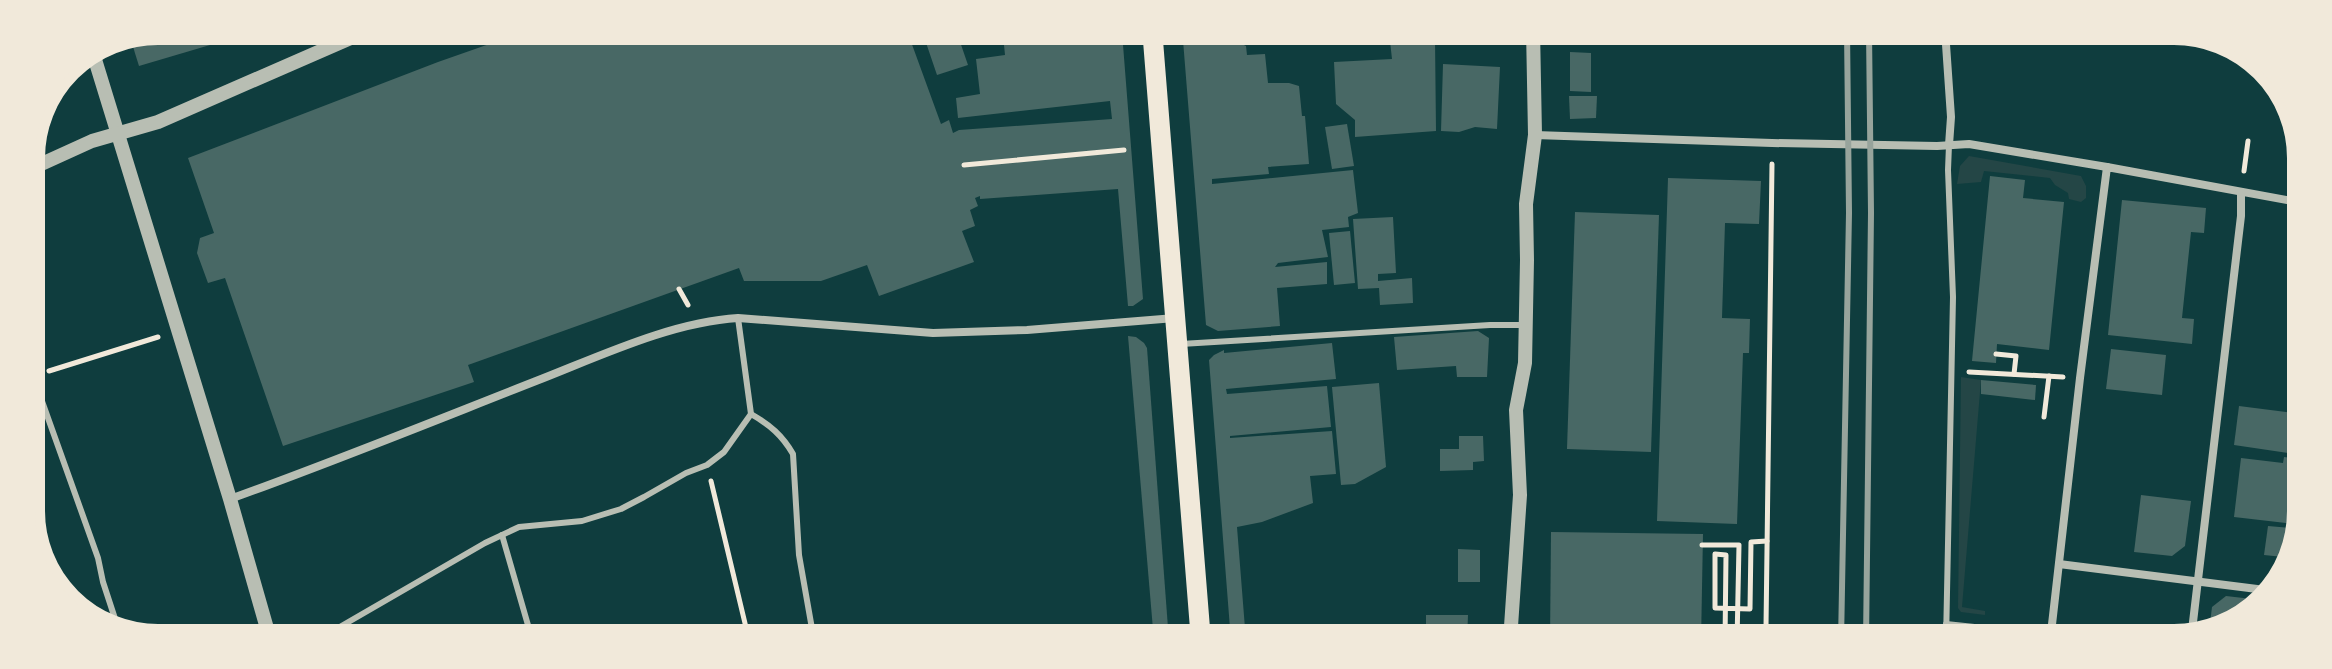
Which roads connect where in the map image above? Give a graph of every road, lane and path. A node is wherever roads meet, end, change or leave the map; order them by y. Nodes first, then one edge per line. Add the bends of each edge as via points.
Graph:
1 (346, 40) edge
2 (1153, 40) edge
3 (1533, 40) edge
4 (1946, 40) edge
5 (95, 59) edge
6 (118, 134) junction
7 (1535, 135) junction
8 (2248, 141) dead end
9 (1772, 143) junction
10 (1949, 145) junction
11 (1124, 150) dead end
12 (40, 165) edge
13 (964, 165) dead end
14 (2107, 167) junction
15 (2241, 192) junction
16 (2292, 201) edge
17 (738, 318) junction
18 (1175, 318) junction
19 (1525, 325) junction
20 (178, 330) junction
21 (1178, 344) junction
22 (1996, 354) dead end
23 (1952, 370) junction
24 (40, 374) edge
25 (2014, 374) junction
26 (2049, 376) junction
27 (2080, 378) junction
28 (40, 404) edge
29 (751, 414) junction
30 (2044, 417) dead end
31 (707, 465) junction
32 (230, 499) junction
33 (502, 535) junction
34 (1767, 541) junction
35 (1702, 545) dead end
36 (2059, 564) junction
37 (2197, 582) junction
38 (2262, 590) edge
39 (1725, 608) edge
40 (1725, 608) edge
41 (1725, 608) edge
42 (1725, 608) edge
43 (116, 621) edge
44 (1946, 624) junction
45 (1766, 627) joint
46 (1786, 627) joint
47 (2192, 628) edge
48 (267, 629) edge
49 (336, 629) edge
50 (529, 629) edge
51 (746, 629) edge
52 (812, 629) edge
53 (1200, 629) edge
54 (1511, 629) edge
55 (1725, 629) edge
56 (1737, 629) edge
57 (1937, 629) dead end
58 (1946, 629) edge
59 (1983, 629) edge
60 (2051, 629) edge

1 - 6 street via 158,122
2 - 18 main road
3 - 7 street
4 - 10 street
5 - 6 street
6 - 12 street
6 - 20 street
7 - 9 street
7 - 19 street via 1526,204
8 - 15 path
9 - 10 street
9 - 34 path
10 - 14 street
10 - 23 lane
11 - 13 path
14 - 15 street
14 - 27 street
15 - 16 street
15 - 37 street
17 - 18 street via 933,333
17 - 29 lane
17 - 32 street via 691,325 611,352
18 - 21 main road
19 - 21 lane
19 - 54 street via 1525,363 1516,410 1520,495
20 - 24 path
20 - 32 street
21 - 53 main road
22 - 25 path via 2016,356
23 - 25 path
23 - 44 lane
25 - 26 path
26 - 27 path
26 - 30 path
27 - 36 street
28 - 43 lane
29 - 31 lane via 724,452
29 - 52 lane via 769,424 793,454 799,555
31 - 33 lane via 621,509 582,521 519,527
31 - 51 path
32 - 48 street
33 - 49 lane
33 - 50 lane
34 - 39 path via 1751,542 1750,609
34 - 45 path
35 - 56 path via 1739,545
36 - 37 street
36 - 60 street
37 - 38 street
37 - 47 street
40 - 41 path via 1715,608 1715,554 1726,555
42 - 55 path
44 - 58 lane
44 - 59 lane
45 - 46 path
46 - 57 path

